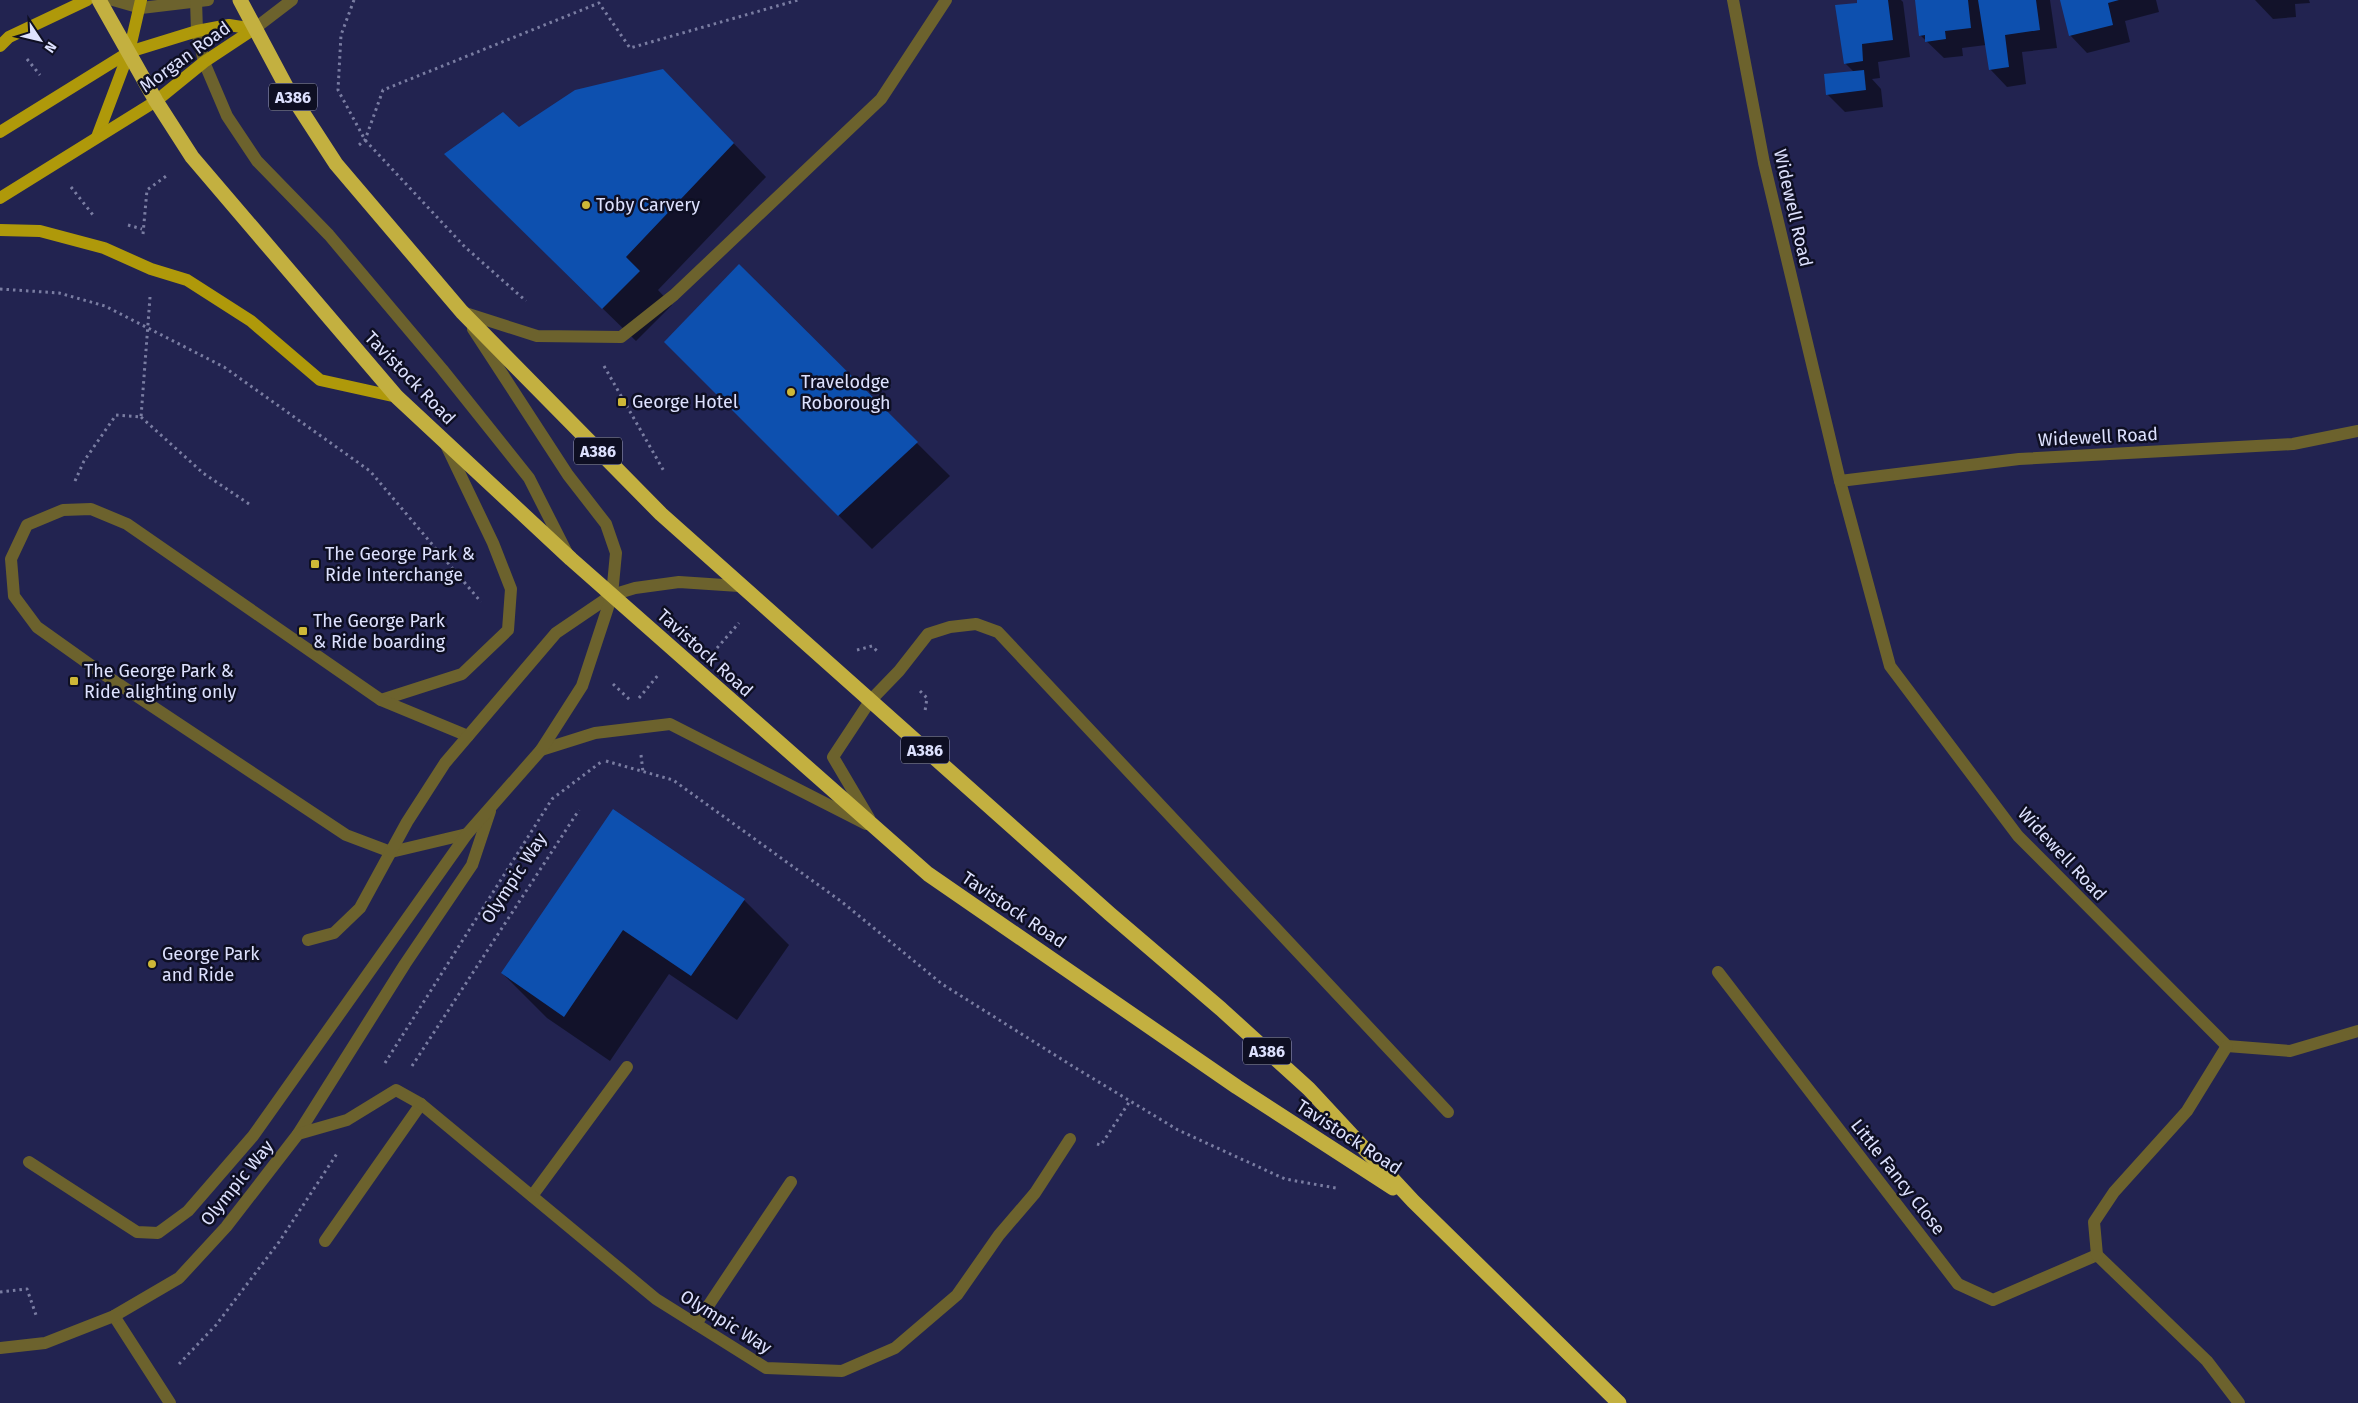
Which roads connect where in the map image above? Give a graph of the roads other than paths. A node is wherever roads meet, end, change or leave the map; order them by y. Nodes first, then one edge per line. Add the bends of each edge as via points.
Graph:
1 (87, 0) edge
2 (99, 0) edge
3 (113, 0) edge
4 (240, 0) edge
5 (292, 0) edge
6 (946, 0) edge
7 (1733, 0) edge
8 (200, 1) edge
9 (141, 4) edge
10 (254, 29) junction
11 (197, 31) junction
12 (0, 46) edge
13 (128, 52) junction
14 (204, 62) junction
15 (156, 101) junction
16 (0, 132) edge
17 (97, 138) junction
18 (0, 198) edge
19 (0, 230) edge
20 (462, 312) junction
21 (397, 397) junction
22 (2358, 431) edge
23 (444, 440) junction
24 (1840, 481) junction
25 (571, 559) junction
26 (739, 586) junction
27 (612, 595) junction
28 (381, 700) junction
29 (870, 701) junction
30 (468, 736) junction
31 (541, 750) junction
32 (492, 804) junction
33 (875, 828) junction
34 (467, 834) junction
35 (391, 852) junction
36 (308, 940) dead end
37 (1718, 972) dead end
38 (2358, 1031) edge
39 (2227, 1046) junction
40 (627, 1067) dead end
41 (421, 1104) junction
42 (1448, 1112) dead end
43 (298, 1134) junction
44 (1070, 1139) road end
45 (29, 1162) dead end
46 (791, 1182) dead end
47 (532, 1196) junction
48 (1413, 1201) junction
49 (325, 1242) dead end
50 (2097, 1255) junction
51 (114, 1316) junction
52 (696, 1324) junction
53 (0, 1348) edge
54 (170, 1403) edge
55 (1619, 1403) edge
56 (2239, 1403) edge

1 - 12 main road via 9,37
2 - 13 highway, Tavistock Road / A386
3 - 9 street
4 - 10 highway, Tavistock Road / A386
5 - 10 street
6 - 20 street via 881,99 674,295 621,337 537,336
7 - 24 street, Widewell Road via 1764,162
8 - 9 street
8 - 11 street
9 - 13 main road
10 - 11 main road, Morgan Road via 229,25
10 - 14 main road, Morgan Road
10 - 20 highway, Tavistock Road / A386 via 288,90 336,164
11 - 13 main road, Morgan Road
11 - 14 street
13 - 15 highway, Tavistock Road / A386
13 - 16 main road, Morgan Road
13 - 17 main road
14 - 15 main road, Morgan Road
14 - 25 street via 227,116 257,161 329,235 523,470
15 - 17 main road, Morgan Road
15 - 21 highway, Tavistock Road / A386 via 192,157
17 - 18 main road, Morgan Road
19 - 21 main road via 40,231 104,248 151,269 187,280 251,321 320,380
20 - 26 highway, Tavistock Road / A386 via 660,514
20 - 27 street via 568,475 606,524 616,553
21 - 23 highway, Tavistock Road / A386
22 - 24 street, Widewell Road via 2293,444 2019,460
23 - 25 highway, Tavistock Road / A386
23 - 28 street via 511,589 508,630 462,674
24 - 39 street, Widewell Road via 1890,666 2018,836
25 - 27 highway, Tavistock Road / A386
26 - 27 street via 679,582
26 - 29 highway, Tavistock Road / A386
27 - 30 street via 556,632
27 - 31 street via 582,686
27 - 33 highway, Tavistock Road / A386
28 - 30 street
28 - 35 street via 127,524 91,509 63,510 27,525 11,558 14,596 37,627 346,835
29 - 33 street via 832,756
29 - 42 street via 928,634 976,624 998,632
29 - 48 highway, Tavistock Road / A386 via 1222,1009 1294,1076
30 - 35 street via 445,763
31 - 32 street
31 - 33 street via 595,733 670,724
32 - 34 street
32 - 43 street via 472,865
33 - 48 highway, Tavistock Road / A386 via 928,874 1236,1087
34 - 35 street
34 - 45 street via 253,1136 188,1211 158,1232 137,1232
35 - 36 street via 360,908 334,933
37 - 50 street, Little Fancy Close via 1958,1284 1993,1300
38 - 39 street via 2290,1051
39 - 50 street via 2187,1111 2114,1192 2094,1222
40 - 47 street
41 - 43 street, Olympic Way via 396,1090 347,1120
41 - 47 street, Olympic Way
41 - 49 street
43 - 51 street, Olympic Way via 226,1227 179,1278
44 - 52 street, Olympic Way via 1035,1193 999,1235 957,1295 894,1348 842,1371 766,1368
46 - 52 street
47 - 52 street, Olympic Way via 656,1299
48 - 55 highway, Tavistock Road / A386
50 - 56 street via 2207,1362
51 - 53 street, Olympic Way via 45,1343
51 - 54 street

